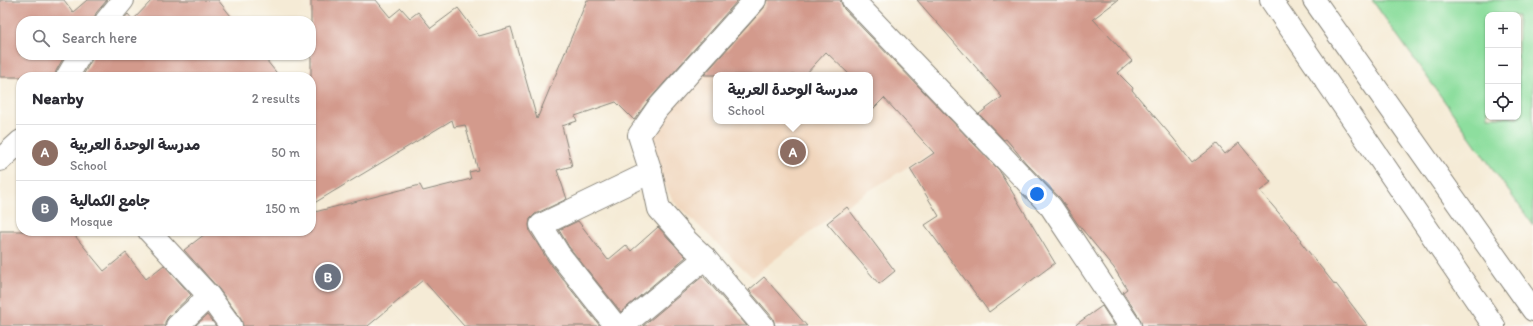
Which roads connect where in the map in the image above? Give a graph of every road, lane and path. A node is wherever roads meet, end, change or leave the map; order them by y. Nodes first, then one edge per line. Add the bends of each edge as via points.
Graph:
1 (122, 0) edge
2 (755, 0) edge
3 (854, 0) edge
4 (1271, 0) edge
5 (1314, 0) edge
6 (110, 16) edge
7 (77, 60) edge
8 (70, 72) edge
9 (16, 146) edge
10 (0, 160) edge
11 (651, 172) junction
12 (154, 236) edge
13 (705, 258) junction
14 (209, 296) junction
15 (1533, 310) edge
16 (177, 326) edge
17 (231, 326) edge
18 (616, 326) edge
19 (623, 326) edge
20 (763, 326) edge
21 (1130, 326) edge
22 (1494, 326) edge

1 - 6 street
2 - 11 street via 657,109 639,135
3 - 21 street via 1052,207
4 - 22 street
5 - 15 street
7 - 8 street
9 - 10 street
11 - 13 street via 659,209
11 - 18 street via 541,224 559,254
12 - 14 street
13 - 19 street
13 - 20 street
14 - 16 street
14 - 17 street

